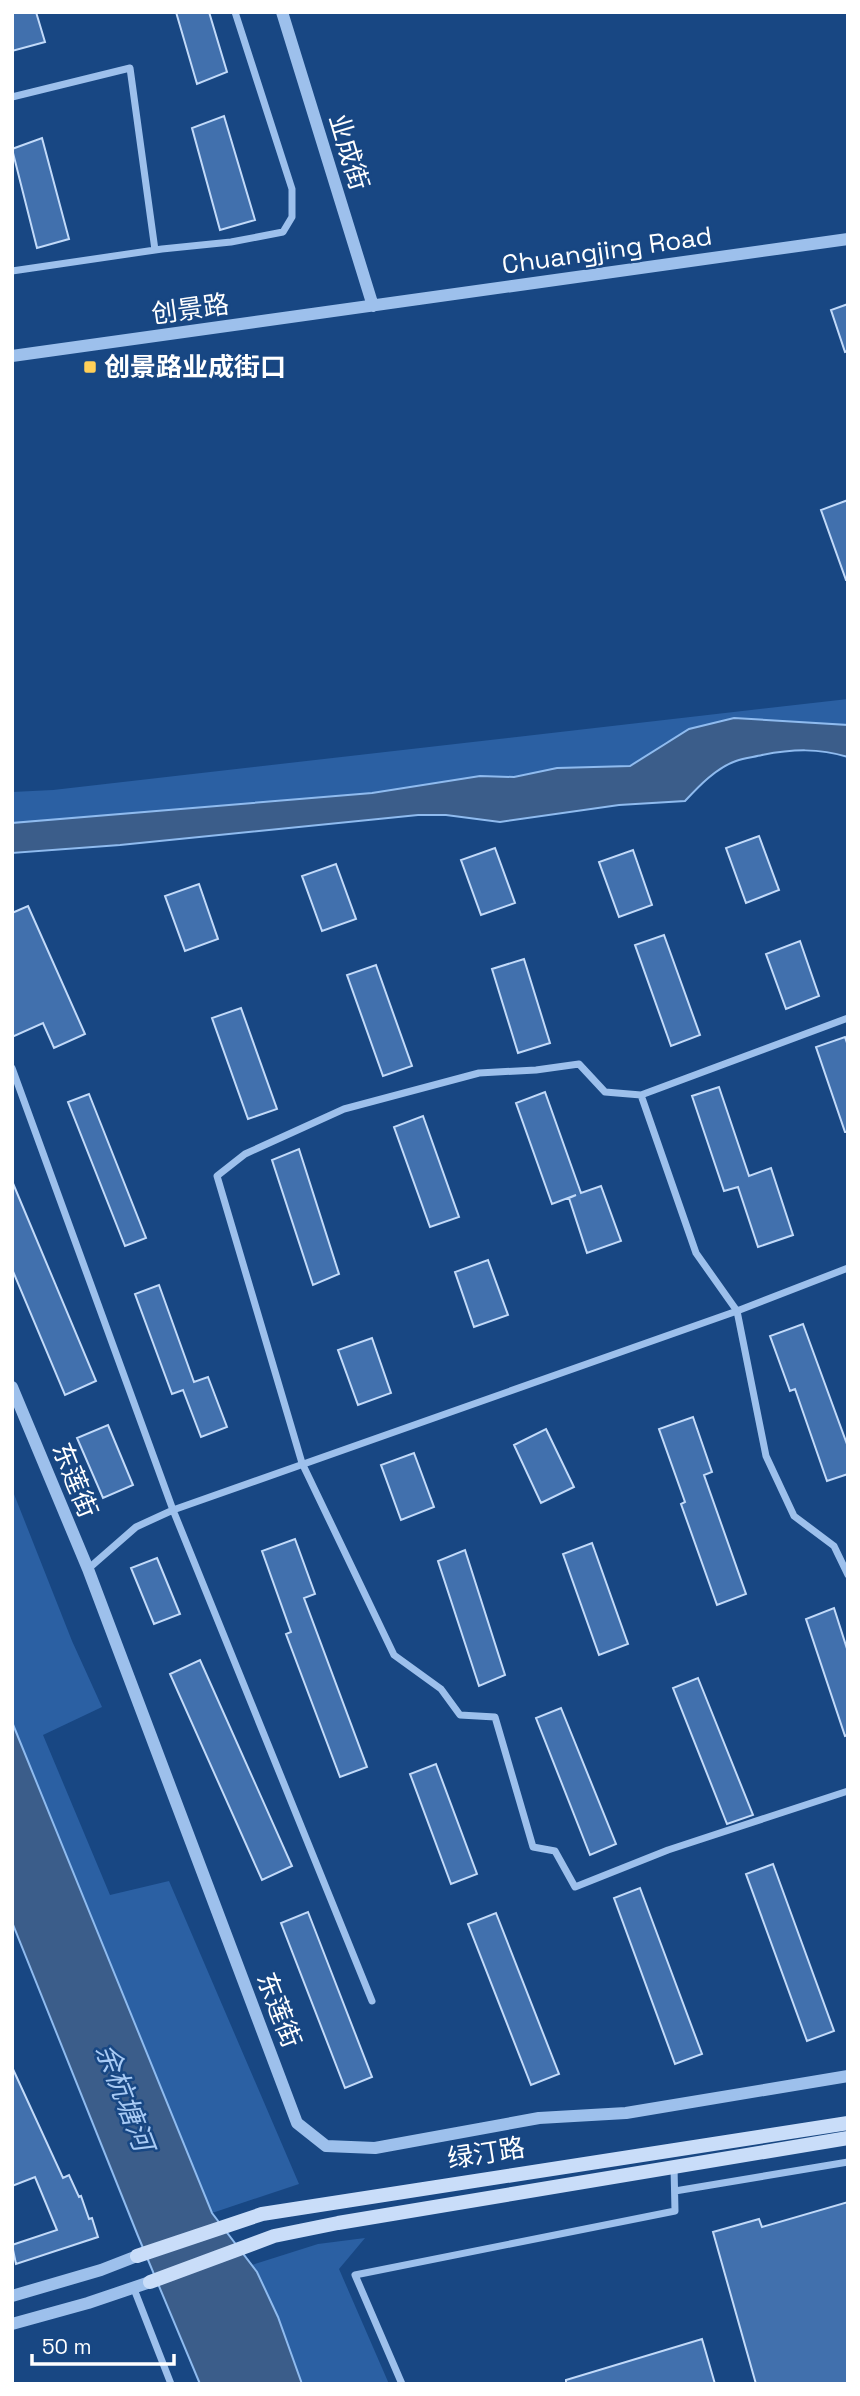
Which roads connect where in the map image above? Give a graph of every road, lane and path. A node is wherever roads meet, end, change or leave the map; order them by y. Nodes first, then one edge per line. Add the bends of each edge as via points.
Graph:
1 (235, 12) edge
2 (282, 12) edge
3 (12, 97) edge
4 (848, 239) edge
5 (155, 250) junction
6 (12, 271) edge
7 (373, 306) junction
8 (12, 356) edge
9 (848, 1018) edge
10 (12, 1068) edge
11 (641, 1095) junction
12 (848, 1269) edge
13 (737, 1311) junction
14 (12, 1387) edge
15 (302, 1463) junction
16 (173, 1510) junction
17 (88, 1569) junction
18 (848, 1575) edge
19 (848, 1791) edge
20 (372, 2001) dead end
21 (848, 2076) edge
22 (848, 2123) edge
23 (848, 2138) edge
24 (848, 2162) edge
25 (674, 2167) junction
26 (675, 2191) junction
27 (137, 2256) joint
28 (150, 2282) joint
29 (134, 2289) junction
30 (12, 2296) edge
31 (12, 2323) edge
32 (171, 2384) edge
33 (402, 2384) edge

1 - 5 street via 292,188 292,217 283,232
2 - 7 street, 业成街
3 - 5 street via 130,68
4 - 7 street, Chuangjing Road
5 - 6 street
7 - 8 street, 创景路
9 - 11 street
10 - 16 street
11 - 13 street via 696,1253
11 - 15 street via 605,1093 579,1064 480,1073 344,1109 245,1154 217,1176
12 - 13 street
13 - 15 street
13 - 18 street via 765,1456 794,1516 834,1546
14 - 17 street, 东莲街
15 - 16 street
15 - 19 street via 394,1655 441,1689 460,1714 495,1717 533,1847 555,1851 575,1886
16 - 17 street via 136,1527
16 - 20 street
17 - 21 street, 东莲街 via 297,2123 326,2146 375,2148 540,2118 626,2113
22 - 27 main road, 绿汀路 via 262,2214
23 - 25 main road, 绿汀路
24 - 26 street
25 - 26 street
25 - 28 main road, 绿汀路 via 274,2236
26 - 33 street via 676,2211 355,2275
27 - 30 street
28 - 29 street
29 - 31 street
29 - 32 street

